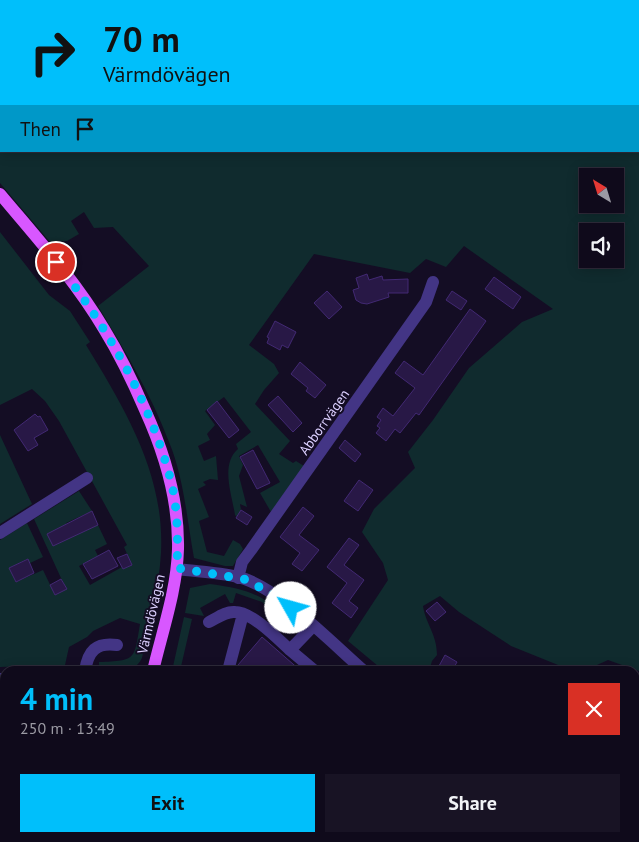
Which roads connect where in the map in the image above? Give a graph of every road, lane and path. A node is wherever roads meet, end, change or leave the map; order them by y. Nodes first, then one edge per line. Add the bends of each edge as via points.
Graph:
1 (0, 194) edge
2 (433, 282) dead end
3 (88, 478) dead end
4 (0, 533) edge
5 (177, 568) junction
6 (238, 578) junction
7 (243, 614) junction
8 (209, 622) dead end
9 (313, 626) junction
10 (117, 645) dead end
11 (290, 650) junction
12 (86, 666) edge
13 (154, 666) edge
14 (229, 666) edge
15 (309, 666) edge
16 (358, 666) edge

1 - 5 main road, Värmdövägen via 70,280 126,366 157,436 171,482 178,532
2 - 6 street, Abborrvägen via 426,302 242,562
3 - 4 street
5 - 6 street
5 - 13 main road, Värmdövägen
6 - 9 street via 253,582 271,593
7 - 8 street via 225,614
7 - 11 street
7 - 14 street
9 - 11 street
9 - 16 street
10 - 12 street via 98,646 89,656
11 - 15 street

